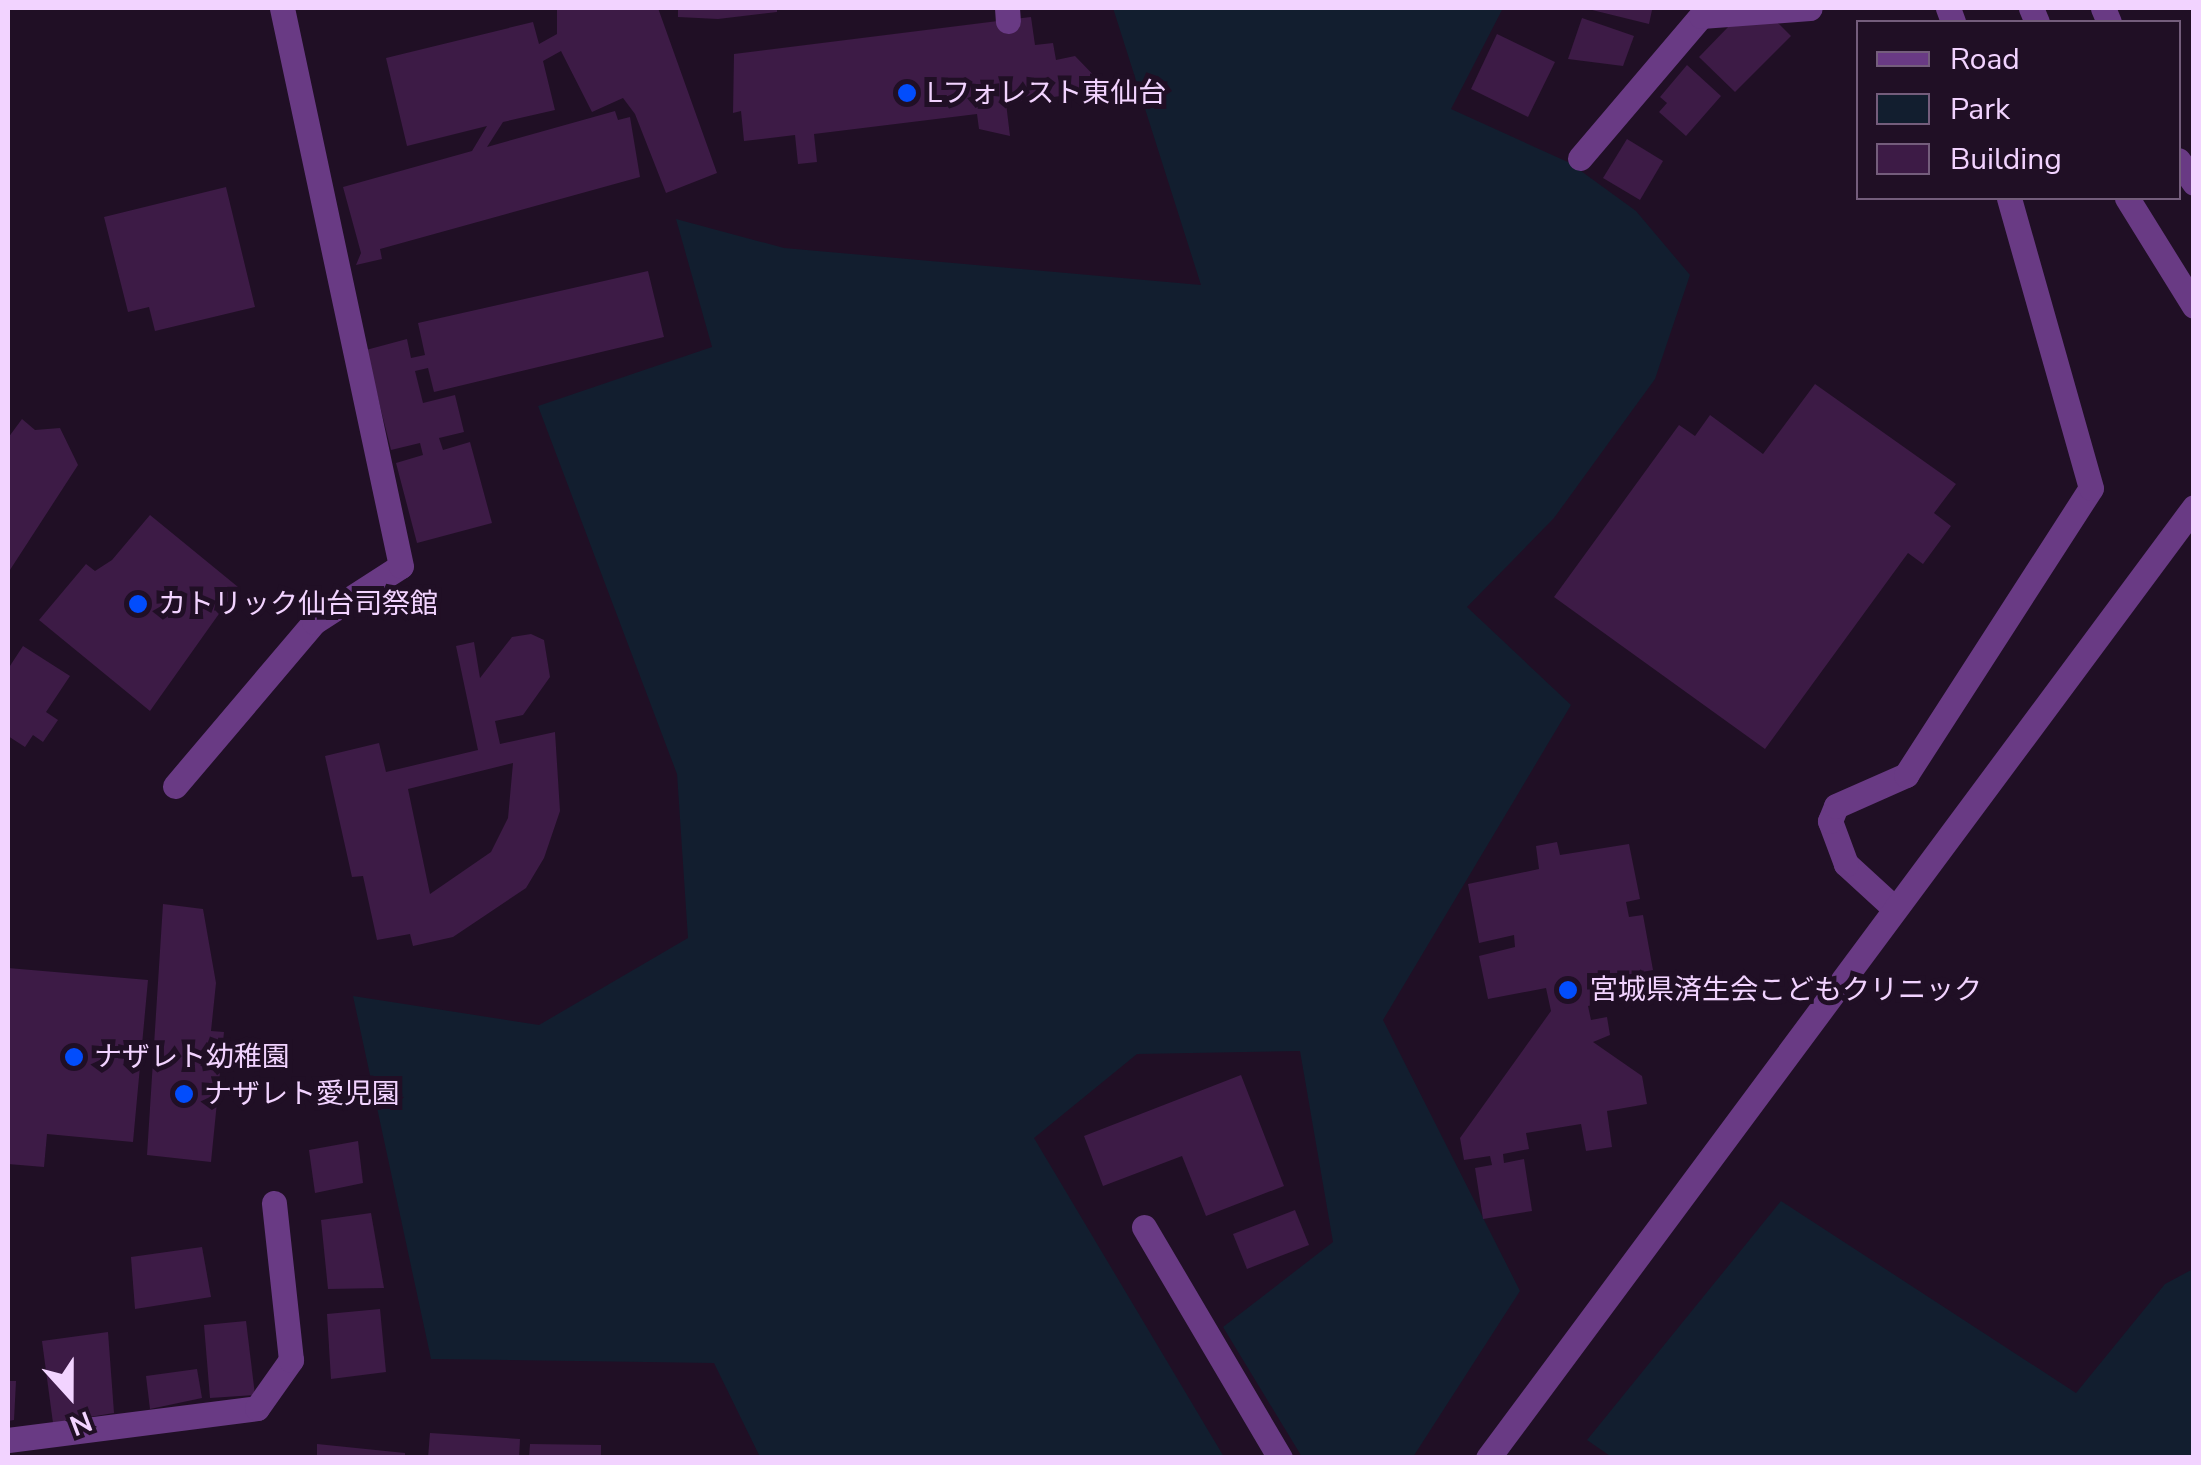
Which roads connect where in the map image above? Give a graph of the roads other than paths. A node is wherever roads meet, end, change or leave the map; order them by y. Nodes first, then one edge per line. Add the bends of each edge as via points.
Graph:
1 (282, 8) edge
2 (1810, 8) edge
3 (1580, 158) dead end
4 (2010, 200) edge
5 (2128, 200) edge
6 (2194, 306) edge
7 (2194, 507) edge
8 (175, 786) dead end
9 (1893, 907) junction
10 (274, 1203) dead end
11 (1144, 1227) dead end
12 (8, 1440) edge
13 (1280, 1458) edge
14 (1488, 1458) edge

1 - 8 street via 401,566 314,622
2 - 3 street via 1702,16
4 - 9 street via 2091,488 1906,775 1836,806 1830,820 1846,864
5 - 6 street
7 - 9 street
9 - 14 street
10 - 12 street via 292,1360 258,1408
11 - 13 street

